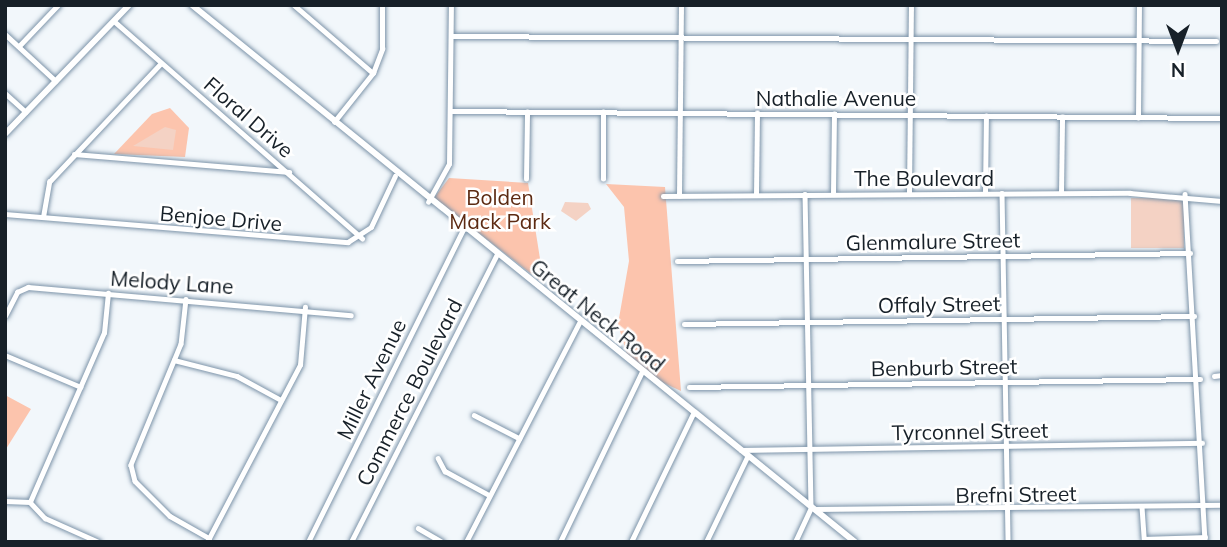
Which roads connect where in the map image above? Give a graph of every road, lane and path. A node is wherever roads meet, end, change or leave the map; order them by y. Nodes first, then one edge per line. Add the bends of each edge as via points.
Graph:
1 (58, 5) edge
2 (129, 5) edge
3 (192, 5) edge
4 (294, 5) edge
5 (382, 5) edge
6 (452, 5) edge
7 (681, 5) edge
8 (911, 5) edge
9 (1139, 5) edge
10 (114, 22) junction
11 (5, 34) edge
12 (451, 36) junction
13 (681, 37) junction
14 (911, 39) junction
15 (1139, 41) junction
16 (1216, 41) dead end
17 (19, 46) junction
18 (161, 63) junction
19 (373, 73) junction
20 (56, 81) junction
21 (5, 93) edge
22 (450, 111) junction
23 (26, 112) junction
24 (527, 112) junction
25 (603, 112) junction
26 (680, 113) junction
27 (757, 113) junction
28 (834, 114) junction
29 (910, 114) junction
30 (986, 116) junction
31 (1062, 117) junction
32 (1138, 118) junction
33 (1222, 118) edge
34 (333, 123) junction
35 (5, 134) edge
36 (74, 154) junction
37 (290, 172) junction
38 (395, 176) junction
39 (526, 178) dead end
40 (603, 178) dead end
41 (909, 193) junction
42 (985, 193) junction
43 (1002, 193) junction
44 (1060, 193) junction
45 (805, 194) junction
46 (832, 194) junction
47 (1185, 194) junction
48 (756, 195) junction
49 (663, 196) dead end
50 (679, 196) junction
51 (1222, 201) edge
52 (428, 202) junction
53 (5, 214) edge
54 (43, 217) junction
55 (463, 230) junction
56 (362, 238) junction
57 (1190, 253) junction
58 (496, 256) junction
59 (1003, 256) junction
60 (805, 258) junction
61 (677, 261) dead end
62 (108, 293) junction
63 (186, 299) junction
64 (305, 307) junction
65 (351, 315) dead end
66 (5, 316) edge
67 (1194, 316) junction
68 (1003, 319) junction
69 (806, 322) junction
70 (579, 323) junction
71 (684, 324) dead end
72 (5, 355) edge
73 (174, 360) junction
74 (642, 374) junction
75 (1222, 375) edge
76 (1214, 376) dead end
77 (1200, 379) junction
78 (1005, 382) junction
79 (807, 386) junction
80 (81, 387) junction
81 (689, 387) dead end
82 (281, 400) junction
83 (693, 414) junction
84 (474, 415) dead end
85 (519, 438) junction
86 (1202, 443) junction
87 (1006, 446) junction
88 (808, 449) junction
89 (739, 450) junction
90 (747, 457) junction
91 (438, 458) dead end
92 (489, 495) junction
93 (5, 501) edge
94 (30, 502) junction
95 (1222, 505) edge
96 (1204, 506) junction
97 (1142, 507) junction
98 (811, 508) junction
99 (1007, 509) junction
100 (418, 528) dead end
101 (208, 540) edge
102 (1205, 540) edge
103 (99, 542) edge
104 (308, 542) edge
105 (351, 542) edge
106 (442, 542) edge
107 (466, 542) edge
108 (559, 542) edge
109 (631, 542) edge
110 (706, 542) edge
111 (795, 542) edge
112 (855, 542) edge
113 (1008, 542) edge

1 - 17 street
2 - 10 main road
3 - 34 main road, Great Neck Road
4 - 19 street
5 - 19 street via 382,49
6 - 12 street
7 - 13 street
8 - 14 street
9 - 15 street
10 - 18 street, Floral Drive
10 - 20 main road
11 - 17 street
12 - 13 street
12 - 22 street
13 - 14 street
13 - 26 street
14 - 15 street
14 - 29 street
15 - 16 street
15 - 32 street
17 - 20 street
18 - 36 street
18 - 37 street, Floral Drive
19 - 34 street
20 - 23 main road
21 - 23 street
22 - 24 street, Nathalie Avenue
22 - 52 street via 448,176
23 - 35 main road
24 - 25 street, Nathalie Avenue
24 - 39 street
25 - 26 street, Nathalie Avenue
25 - 40 street
26 - 27 street, Nathalie Avenue
26 - 50 street
27 - 28 street, Nathalie Avenue
27 - 48 street
28 - 29 street, Nathalie Avenue
28 - 46 street
29 - 30 street, Nathalie Avenue
29 - 41 street
30 - 31 street, Nathalie Avenue
30 - 42 street
31 - 32 street, Nathalie Avenue
31 - 44 street
32 - 33 street, Nathalie Avenue
34 - 38 main road, Great Neck Road
36 - 37 street
36 - 54 street via 49,182
37 - 56 street, Floral Drive
38 - 52 main road, Great Neck Road
38 - 56 street
41 - 42 street, The Boulevard
41 - 46 street, The Boulevard
42 - 43 street, The Boulevard
43 - 44 street, The Boulevard
43 - 59 street
44 - 47 street, The Boulevard
45 - 46 street, The Boulevard
45 - 48 street, The Boulevard
45 - 60 street
47 - 51 street, The Boulevard
47 - 57 street
48 - 50 street, The Boulevard
49 - 50 street, The Boulevard
52 - 55 main road, Great Neck Road
53 - 54 street, Benjoe Drive
54 - 56 street, Benjoe Drive via 331,243
55 - 58 main road, Great Neck Road
55 - 104 street, Miller Avenue
57 - 59 street, Glenmalure Street
57 - 67 street
58 - 70 main road, Great Neck Road
58 - 105 street, Commerce Boulevard
59 - 60 street, Glenmalure Street
59 - 68 street
60 - 61 street, Glenmalure Street
60 - 69 street
62 - 63 street, Melody Lane
62 - 66 street, Melody Lane via 28,287 17,292
62 - 80 street via 104,333
63 - 64 street, Melody Lane
63 - 73 street
64 - 65 street, Melody Lane
64 - 82 street via 300,365
67 - 68 street, Offaly Street
67 - 77 street
68 - 69 street, Offaly Street
68 - 78 street
69 - 71 street, Offaly Street
69 - 79 street
70 - 74 main road, Great Neck Road
70 - 85 street
72 - 80 street
73 - 82 street via 204,373 237,376
73 - 101 street via 131,470 170,516
74 - 83 main road, Great Neck Road
74 - 108 street
75 - 76 street
77 - 78 street, Benburb Street
77 - 86 street
78 - 79 street, Benburb Street
78 - 87 street
79 - 81 street, Benburb Street
79 - 88 street
80 - 94 street
82 - 101 street
83 - 89 main road, Great Neck Road
83 - 109 street
84 - 85 street
85 - 92 street
86 - 87 street, Tyrconnel Street
86 - 96 street
87 - 88 street, Tyrconnel Street
87 - 99 street
88 - 89 street, Tyrconnel Street
88 - 98 street
89 - 90 main road, Great Neck Road
90 - 98 main road, Great Neck Road
90 - 110 street
91 - 92 street via 445,471
92 - 107 street
93 - 94 street
94 - 103 street via 45,518
95 - 96 street, Brefni Street
96 - 97 street, Brefni Street
96 - 102 street
97 - 99 street, Brefni Street
97 - 102 street via 1144,539
98 - 99 street, Brefni Street via 830,513
98 - 111 street
98 - 112 main road, Great Neck Road
99 - 113 street
100 - 106 street

